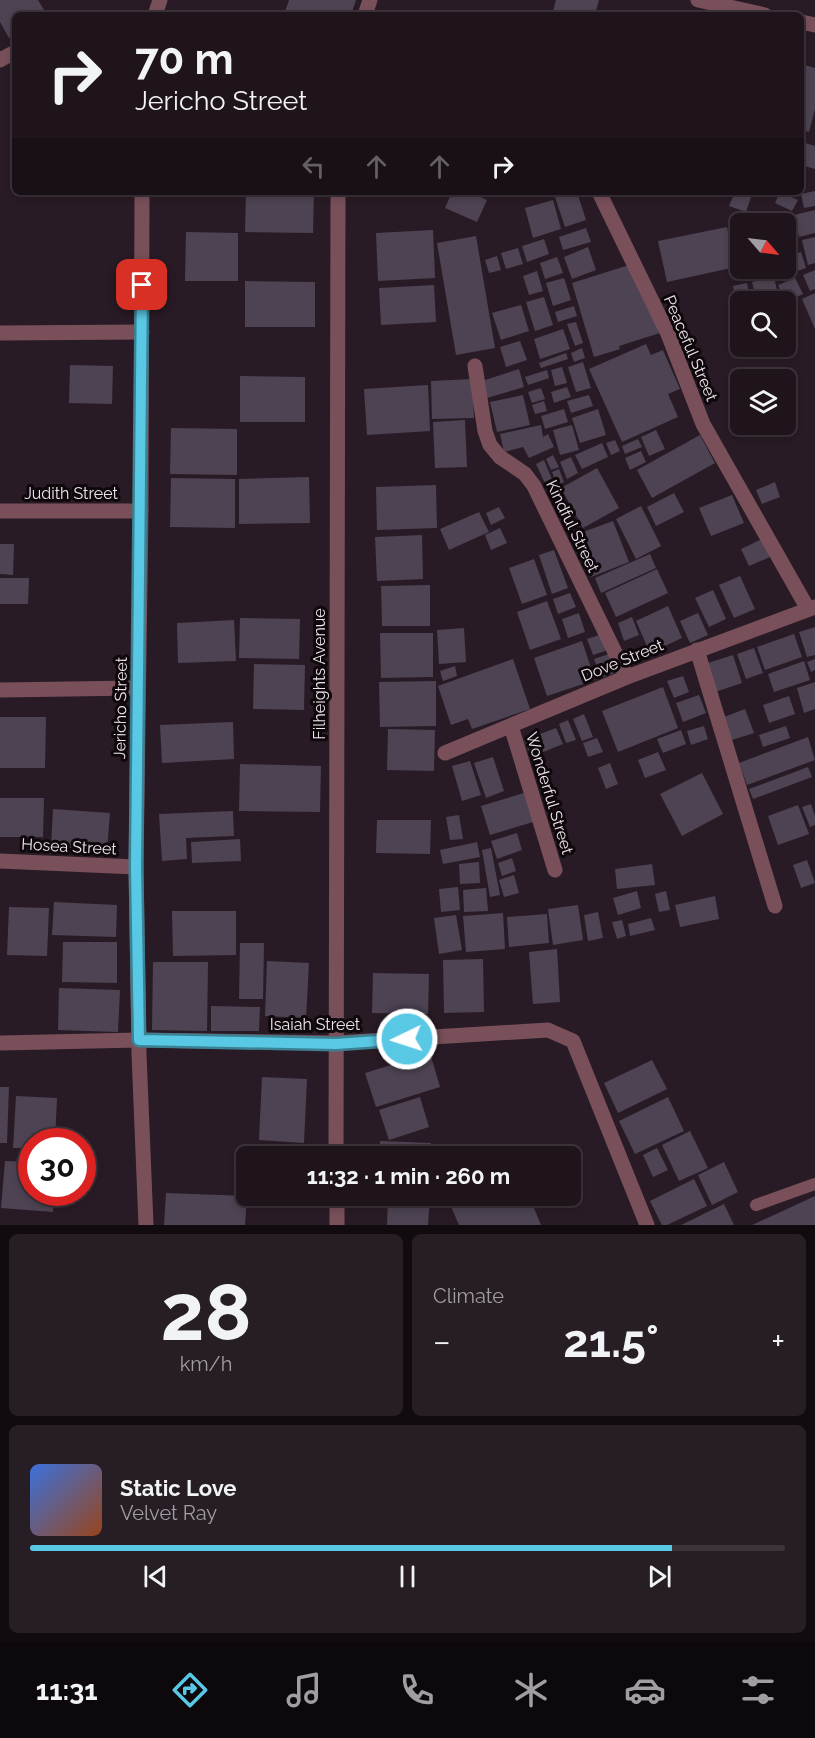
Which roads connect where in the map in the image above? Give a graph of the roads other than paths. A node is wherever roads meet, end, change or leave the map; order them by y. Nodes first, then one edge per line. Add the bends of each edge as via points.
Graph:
1 (698, 0) edge
2 (752, 12) edge
3 (142, 195) edge
4 (338, 195) edge
5 (600, 195) edge
6 (142, 332) junction
7 (0, 333) edge
8 (475, 366) dead end
9 (0, 511) edge
10 (141, 511) junction
11 (811, 608) edge
12 (697, 650) junction
13 (627, 677) junction
14 (138, 688) junction
15 (0, 690) edge
16 (511, 726) junction
17 (445, 753) dead end
18 (0, 861) edge
19 (136, 867) junction
20 (555, 870) dead end
21 (775, 906) dead end
22 (139, 1040) junction
23 (0, 1043) edge
24 (336, 1044) junction
25 (336, 1146) edge
26 (815, 1184) edge
27 (756, 1205) dead end
28 (337, 1206) edge
29 (146, 1225) edge
30 (337, 1225) edge
31 (647, 1225) edge

1 - 2 street
3 - 6 street, Jericho Street
4 - 24 street, Filheights Avenue
5 - 11 street, Peaceful Street via 668,334 703,424
6 - 7 street
6 - 10 street, Jericho Street
8 - 13 street, Kindful Street via 484,431 490,445 534,486
9 - 10 street, Judith Street
10 - 14 street, Jericho Street
11 - 12 street, Dove Street
12 - 13 street, Dove Street
12 - 21 street
13 - 16 street, Dove Street
14 - 15 street
14 - 19 street, Jericho Street
16 - 17 street, Dove Street
16 - 20 street, Wonderful Street
18 - 19 street, Hosea Street
19 - 22 street, Jericho Street
22 - 23 street, Isaiah Street
22 - 24 street, Isaiah Street
22 - 29 street, Jericho Street
24 - 25 street, Filheights Avenue
24 - 31 street, Isaiah Street via 548,1030 573,1041
26 - 27 lane
28 - 30 street

